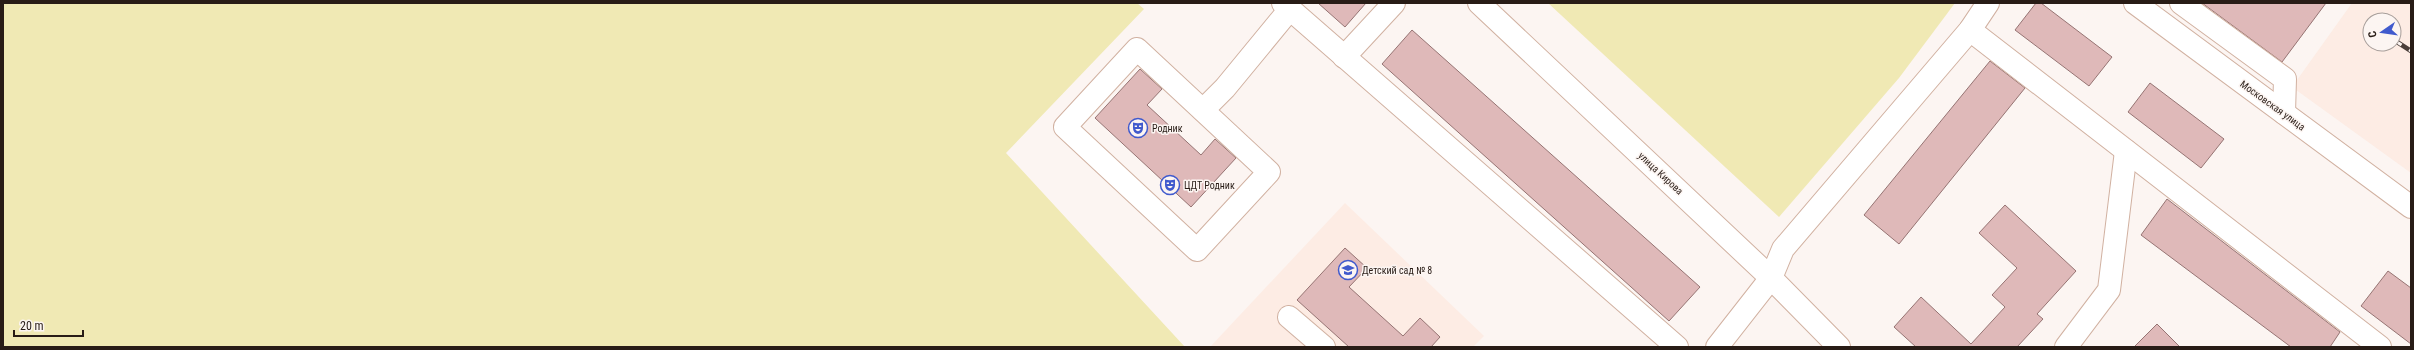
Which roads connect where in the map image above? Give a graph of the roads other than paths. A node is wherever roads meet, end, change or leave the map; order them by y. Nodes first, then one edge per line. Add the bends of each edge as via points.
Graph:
1 (1394, 3) edge
2 (1479, 3) edge
3 (1988, 3) edge
4 (2135, 3) edge
5 (2182, 4) edge
6 (1287, 6) edge
7 (2160, 21) junction
8 (1970, 30) junction
9 (2234, 42) junction
10 (2203, 54) junction
11 (1344, 57) junction
12 (1203, 110) junction
13 (2284, 113) junction
14 (2126, 151) junction
15 (2411, 207) edge
16 (1771, 278) junction
17 (1289, 317) dead end
18 (2369, 344) edge
19 (1324, 347) edge
20 (1677, 347) edge
21 (1717, 347) edge
22 (1839, 347) edge
23 (2066, 347) edge

1 - 11 street
2 - 16 street, улица Кирова
3 - 8 street
4 - 7 street, Московская улица
5 - 7 street
5 - 9 street
6 - 11 street
6 - 12 street via 1226,88
7 - 10 street, Московская улица
8 - 14 street
8 - 16 street via 1783,249
9 - 10 street
9 - 13 street via 2284,79
10 - 13 street, Московская улица
11 - 20 street
12 - 12 street via 1269,172 1197,250 1065,127 1137,49
13 - 15 street, Московская улица
14 - 18 street
14 - 23 street via 2109,290
16 - 21 street
16 - 22 street, улица Кирова
17 - 19 street

